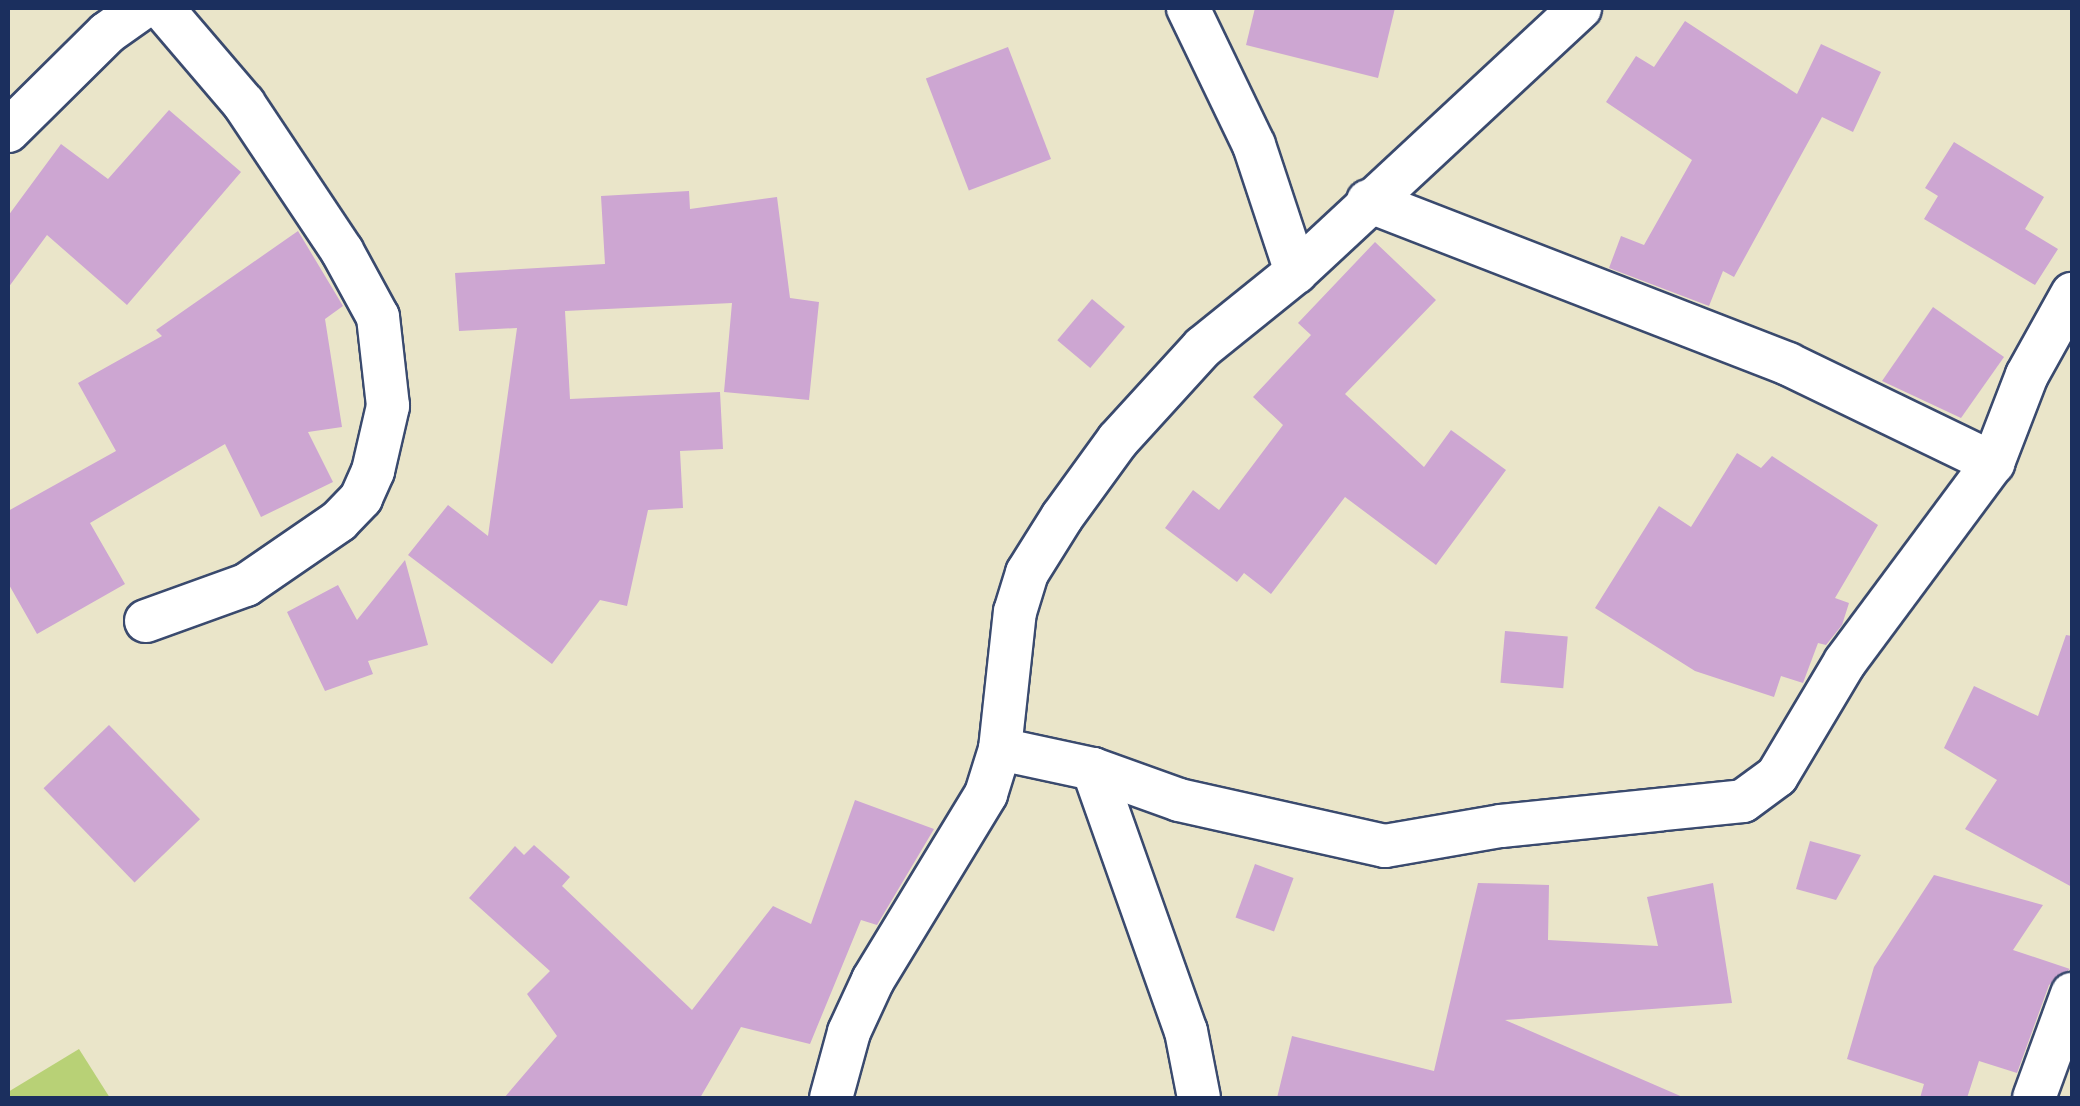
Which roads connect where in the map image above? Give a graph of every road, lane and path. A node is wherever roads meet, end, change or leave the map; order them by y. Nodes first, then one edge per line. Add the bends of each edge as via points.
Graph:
1 (142, 8) edge
2 (162, 8) edge
3 (1188, 8) edge
4 (1580, 8) edge
5 (99, 20) edge
6 (8, 132) edge
7 (1368, 201) junction
8 (1296, 272) junction
9 (2072, 294) edge
10 (1994, 464) junction
11 (146, 620) dead end
12 (1000, 750) junction
13 (1093, 769) junction
14 (2072, 994) edge
15 (831, 1098) edge
16 (1199, 1098) edge
17 (2034, 1098) edge

1 - 5 street
2 - 11 street via 244,104 351,268 378,317 388,406 373,471 361,498 339,521 246,585
3 - 8 street via 1254,145
4 - 7 street
5 - 6 street
7 - 8 street
7 - 10 street via 1788,364
8 - 12 street via 1203,347 1118,440 1027,573 1014,612
9 - 10 street via 2026,375
10 - 13 street via 1845,662 1777,776 1743,801 1384,846 1179,800
12 - 13 street
12 - 15 street via 986,794 873,980
13 - 16 street via 1186,1031
14 - 17 street

